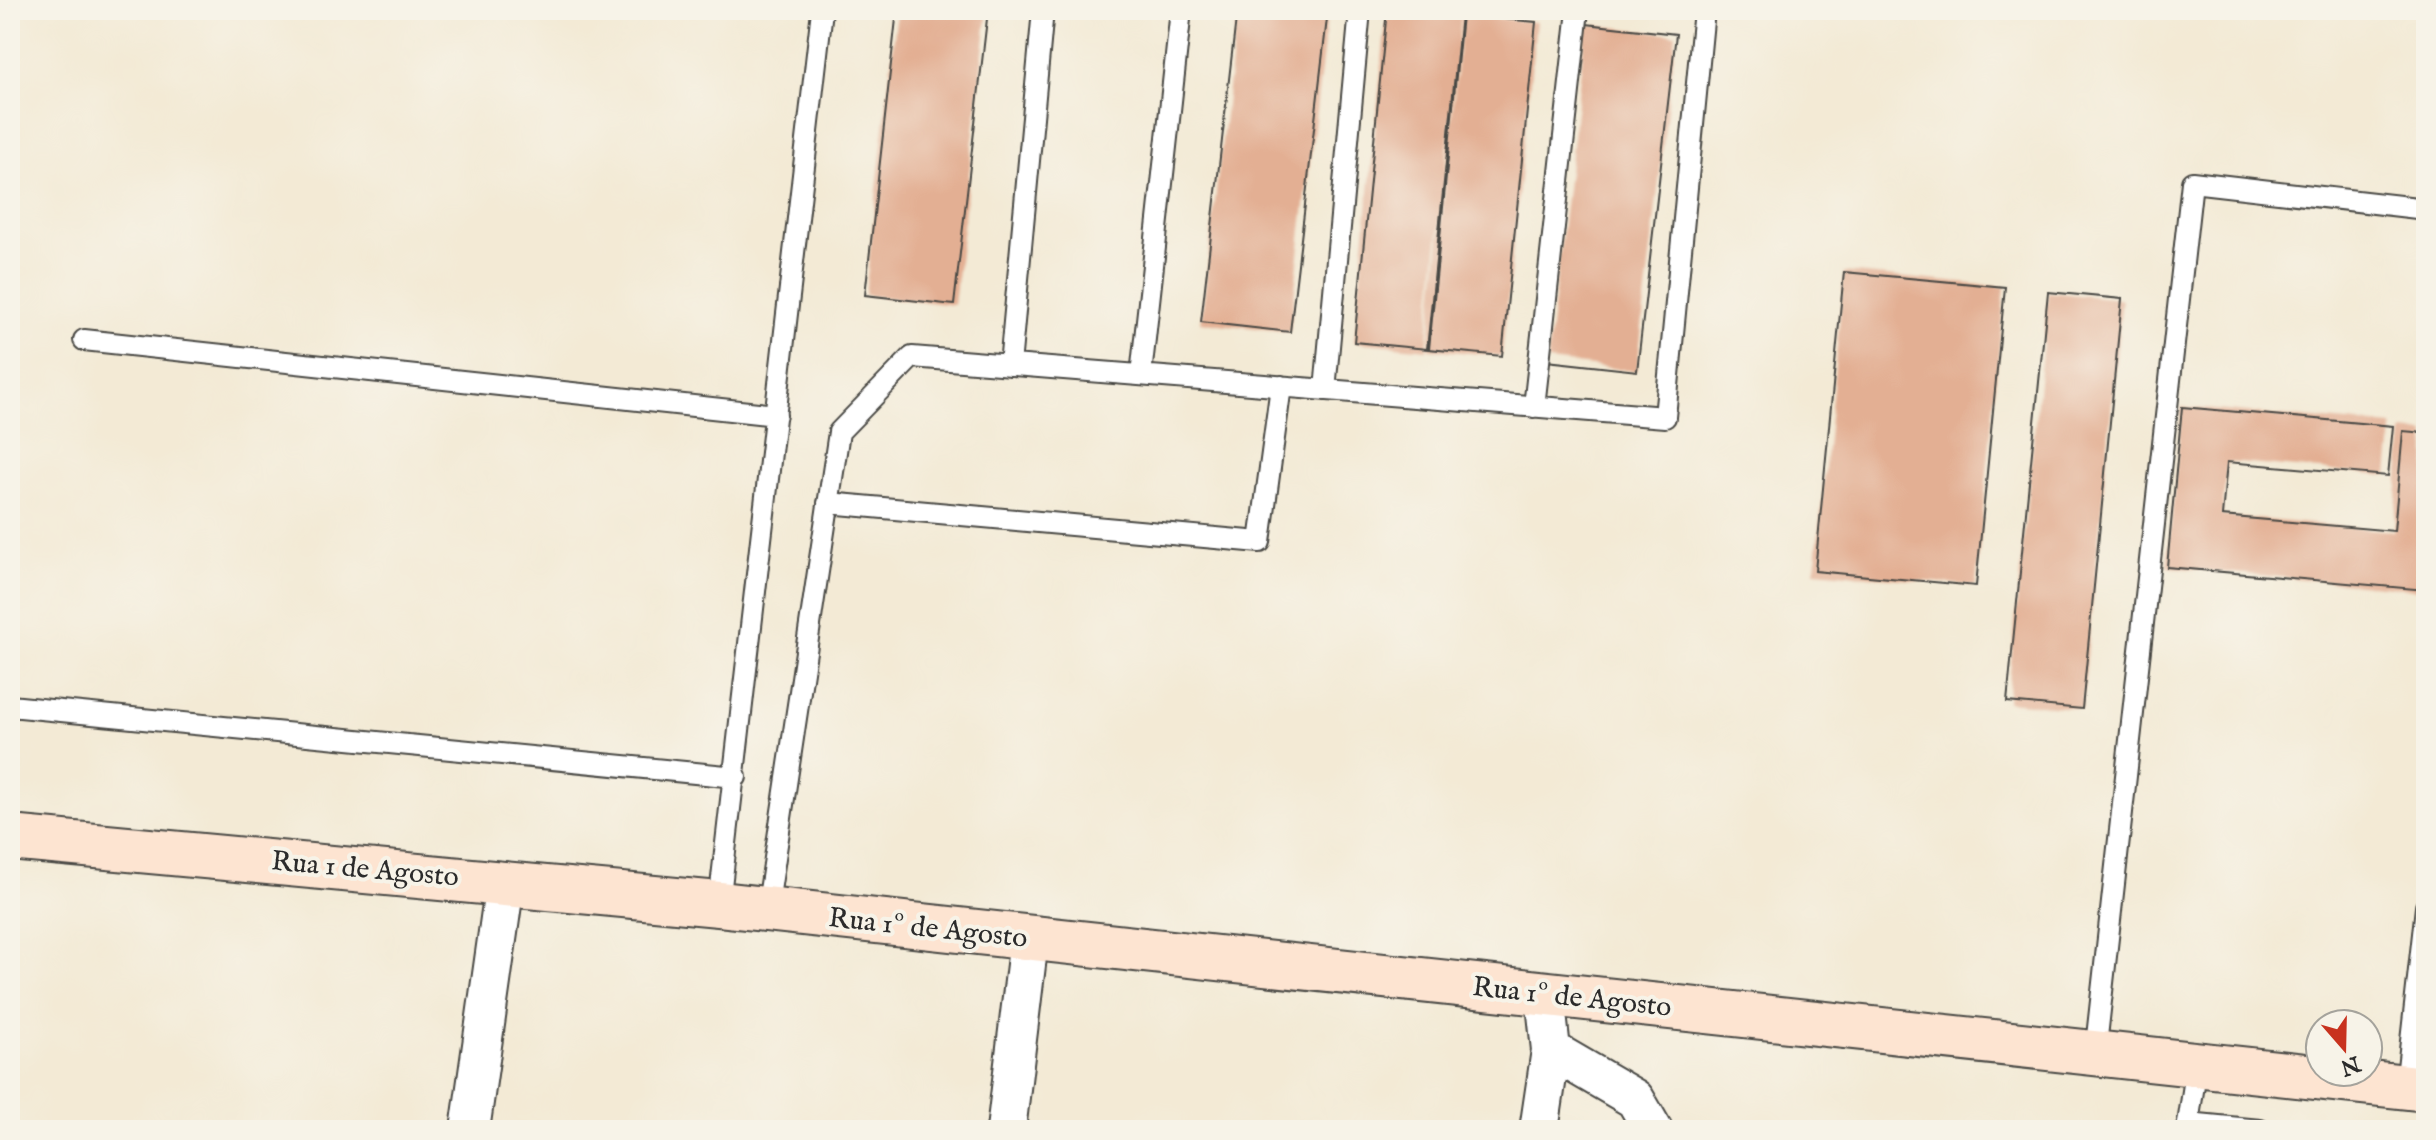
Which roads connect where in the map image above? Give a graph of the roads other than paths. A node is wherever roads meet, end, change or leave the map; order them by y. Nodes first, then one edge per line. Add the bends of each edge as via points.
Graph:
1 (822, 10) edge
2 (1043, 10) edge
3 (1181, 10) edge
4 (1360, 10) edge
5 (1578, 10) edge
6 (1704, 10) edge
7 (2426, 209) edge
8 (84, 340) dead end
9 (1010, 365) junction
10 (1141, 375) junction
11 (1281, 386) junction
12 (1325, 390) junction
13 (1534, 407) junction
14 (776, 415) junction
15 (828, 503) junction
16 (10, 706) edge
17 (736, 777) junction
18 (10, 838) edge
19 (505, 883) junction
20 (719, 904) junction
21 (2426, 907) edge
22 (767, 911) junction
23 (1029, 940) junction
24 (1545, 995) junction
25 (1551, 1050) junction
26 (2095, 1055) junction
27 (2197, 1065) junction
28 (2416, 1087) edge
29 (2188, 1126) edge
30 (470, 1130) edge
31 (1006, 1130) edge
32 (1539, 1130) edge
33 (1653, 1130) edge
34 (2260, 1130) edge

1 - 14 lane
2 - 9 lane
3 - 10 lane
4 - 12 lane
5 - 13 lane
6 - 13 lane via 1665,417
7 - 26 lane via 2192,182
8 - 14 lane
9 - 10 lane
9 - 15 lane via 912,357 839,432
10 - 11 lane
11 - 12 lane
11 - 15 lane via 1260,542
12 - 13 lane
14 - 17 lane
15 - 22 lane
16 - 17 lane
17 - 20 lane
18 - 19 main road, Rua 1 de Agosto
19 - 20 main road, Rua 1 de Agosto
19 - 30 street
20 - 22 main road, Rua 1º de Agosto
21 - 28 lane
22 - 23 main road, Rua 1º de Agosto
23 - 24 main road, Rua 1º de Agosto
23 - 31 street
24 - 25 street
24 - 26 main road, Rua 1º de Agosto
25 - 32 street
25 - 33 street via 1635,1099
26 - 27 main road, Rua 1º de Agosto
27 - 28 main road, Rua 1º de Agosto
27 - 29 lane
29 - 34 lane

